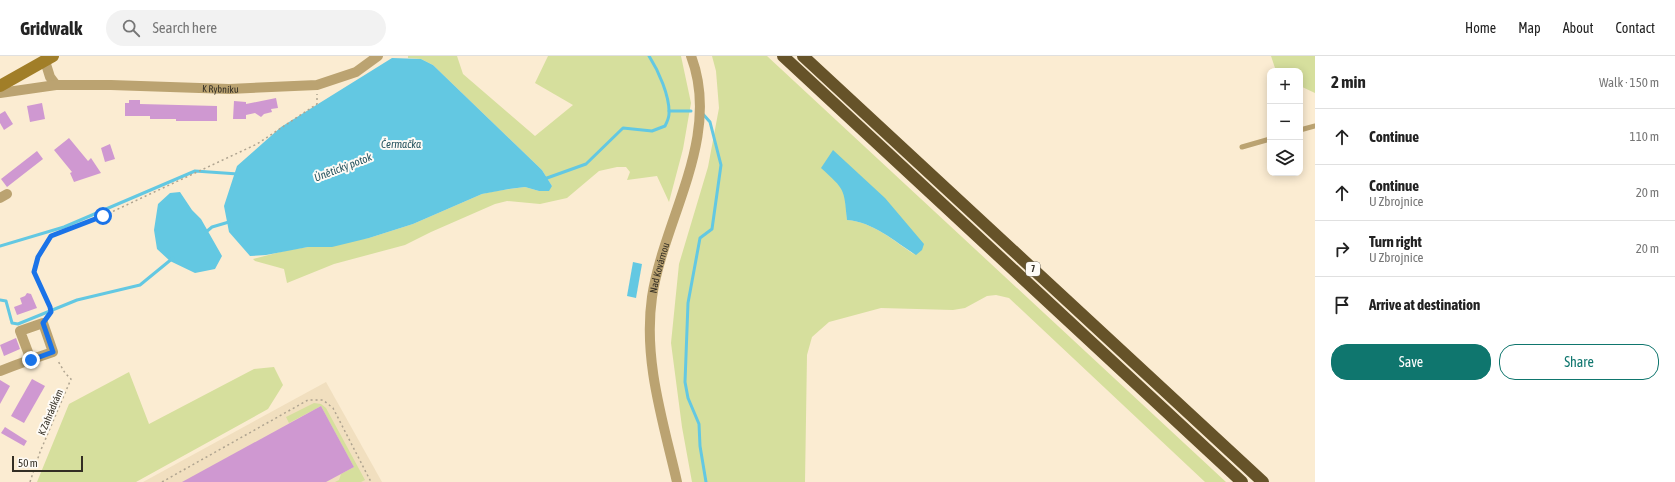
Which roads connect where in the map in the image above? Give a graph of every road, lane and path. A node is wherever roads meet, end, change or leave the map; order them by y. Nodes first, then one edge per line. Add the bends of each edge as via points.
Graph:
1 (378, 56) edge
2 (691, 56) edge
3 (782, 56) edge
4 (803, 56) edge
5 (49, 58) edge
6 (56, 85) junction
7 (317, 85) junction
8 (0, 86) edge
9 (0, 93) edge
10 (1315, 126) edge
11 (1303, 129) edge
12 (1267, 140) edge
13 (1242, 147) dead end
14 (43, 323) junction
15 (53, 352) junction
16 (31, 360) junction
17 (0, 371) edge
18 (30, 482) edge
19 (162, 482) edge
20 (371, 482) edge
21 (677, 482) edge
22 (1242, 482) edge
23 (1263, 482) edge

1 - 7 street, K Rybníku via 356,72
2 - 21 street, Nad Kovárnou via 699,87 700,123 657,276 650,320 652,369
3 - 22 highway, 7
4 - 23 highway, 7
5 - 6 street via 50,77
5 - 8 street
6 - 7 street, K Rybníku via 229,89
6 - 9 street, K Rybníku
7 - 14 path via 317,104 257,144 103,216 51,236 38,257 34,272 51,312
10 - 11 lane
12 - 13 lane
14 - 15 street
14 - 16 street via 20,331
15 - 16 street
15 - 18 path, K Zahrádkám via 71,379
16 - 17 street
19 - 20 path via 308,400 323,400 333,408

